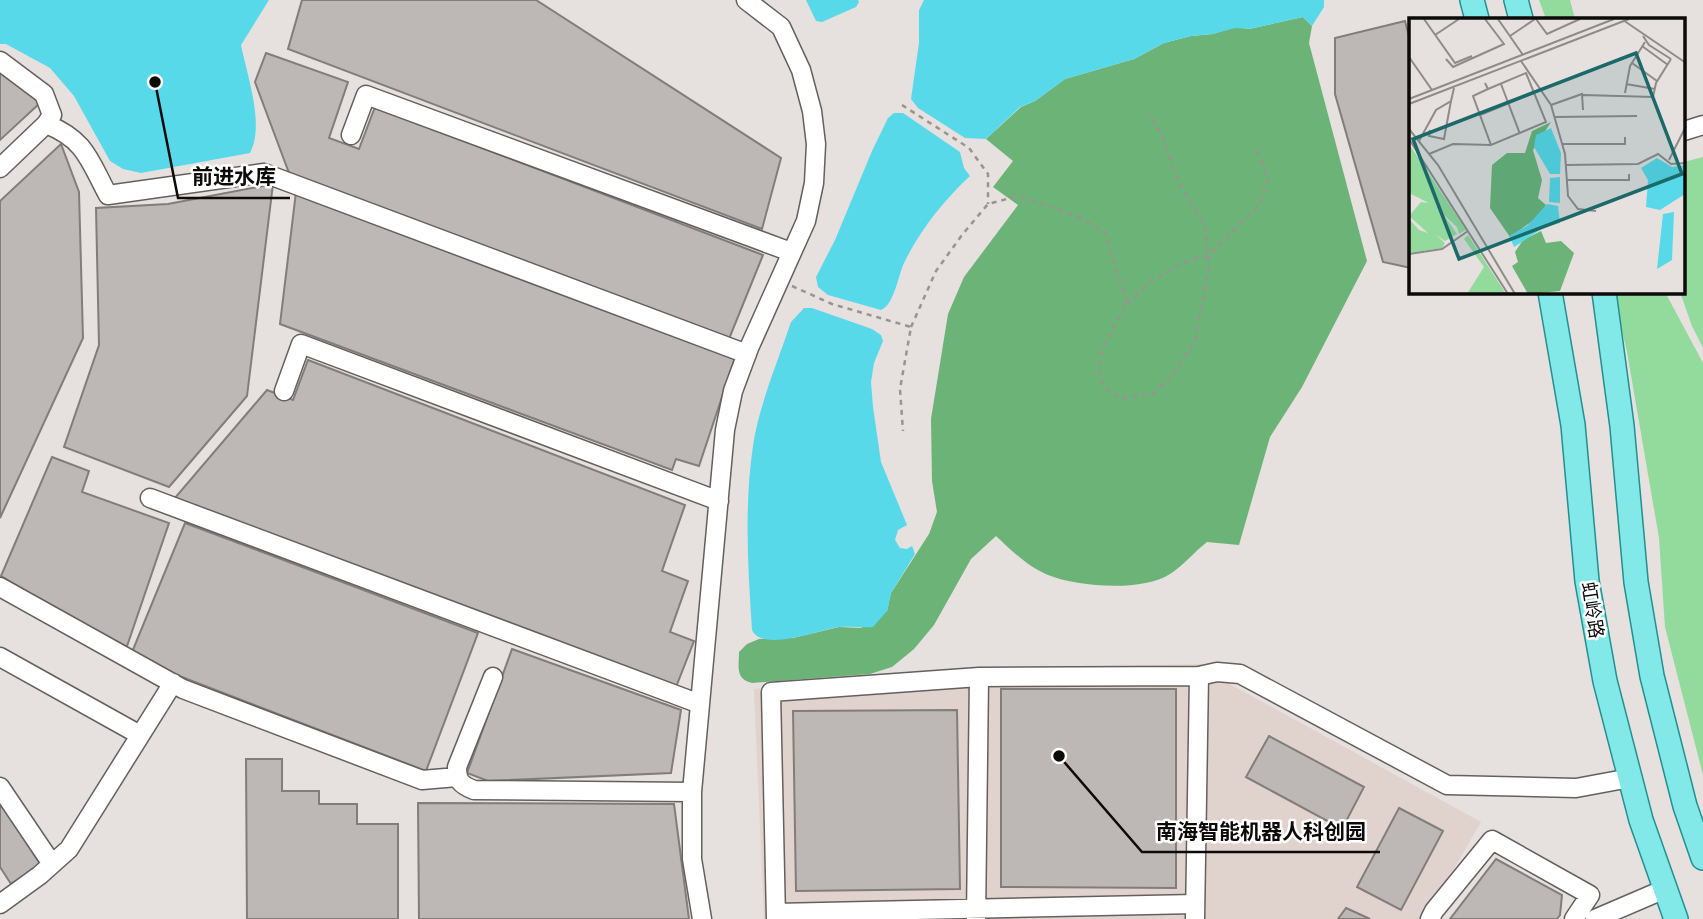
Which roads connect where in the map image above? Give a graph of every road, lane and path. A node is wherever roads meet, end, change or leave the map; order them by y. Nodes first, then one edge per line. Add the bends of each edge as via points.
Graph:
1 (746, 0) edge
2 (1472, 0) edge
3 (1517, 0) edge
4 (1477, 18) edge
5 (1521, 18) edge
6 (0, 61) edge
7 (902, 104) dead end
8 (1148, 114) dead end
9 (46, 124) junction
10 (1703, 125) edge
11 (1686, 130) edge
12 (351, 135) dead end
13 (1255, 146) dead end
14 (0, 167) edge
15 (988, 204) junction
16 (791, 253) junction
17 (1209, 255) junction
18 (779, 280) junction
19 (1550, 294) edge
20 (1604, 294) edge
21 (1127, 303) junction
22 (911, 327) junction
23 (747, 354) junction
24 (284, 391) dead end
25 (903, 431) dead end
26 (150, 498) dead end
27 (719, 501) junction
28 (0, 587) edge
29 (0, 657) edge
30 (1199, 676) junction
31 (493, 677) dead end
32 (979, 677) junction
33 (173, 683) junction
34 (700, 704) junction
35 (140, 736) junction
36 (457, 777) junction
37 (1630, 778) junction
38 (0, 787) edge
39 (692, 792) junction
40 (1703, 858) edge
41 (52, 864) junction
42 (1665, 889) junction
43 (0, 904) edge
44 (1195, 912) edge
45 (976, 914) edge
46 (776, 916) edge
47 (702, 919) edge
48 (1430, 919) edge
49 (1574, 919) edge
50 (1595, 919) edge
51 (1676, 919) edge

1 - 16 street via 781,27 813,111 814,183 806,221
2 - 4 main road
3 - 5 main road
6 - 9 street via 44,94 52,115
7 - 15 path via 969,148 988,174
8 - 17 path via 1205,225
9 - 14 street
9 - 23 street via 79,142 108,195 264,173
10 - 11 street
12 - 16 street via 366,95
13 - 17 path via 1268,179 1260,204
15 - 21 path via 1018,196 1074,215 1104,231
15 - 22 path via 936,271
16 - 18 street
17 - 21 path via 1189,260 1150,282
17 - 21 path via 1195,341 1154,393 1121,399 1103,387 1098,368 1104,345
18 - 22 path via 832,304
18 - 23 street
19 - 37 main road, 虹岭路 via 1573,425 1587,580 1605,681
20 - 40 main road via 1636,582 1652,676
22 - 25 path via 900,389
23 - 27 street via 725,430
24 - 27 street via 301,344
26 - 34 street
27 - 34 street
28 - 33 street
29 - 35 street
30 - 32 street
30 - 37 street via 1240,674 1447,785 1576,788
30 - 44 street
31 - 36 street
32 - 45 street
32 - 46 street via 771,692
33 - 35 street
33 - 36 street via 422,780
34 - 39 street
35 - 41 street via 69,849
36 - 39 street via 474,790
37 - 42 main road, 虹岭路
38 - 41 street
39 - 47 street via 692,859
41 - 43 street
42 - 50 street
42 - 51 main road, 虹岭路
44 - 45 street
45 - 46 street
48 - 49 street via 1492,840 1590,895

